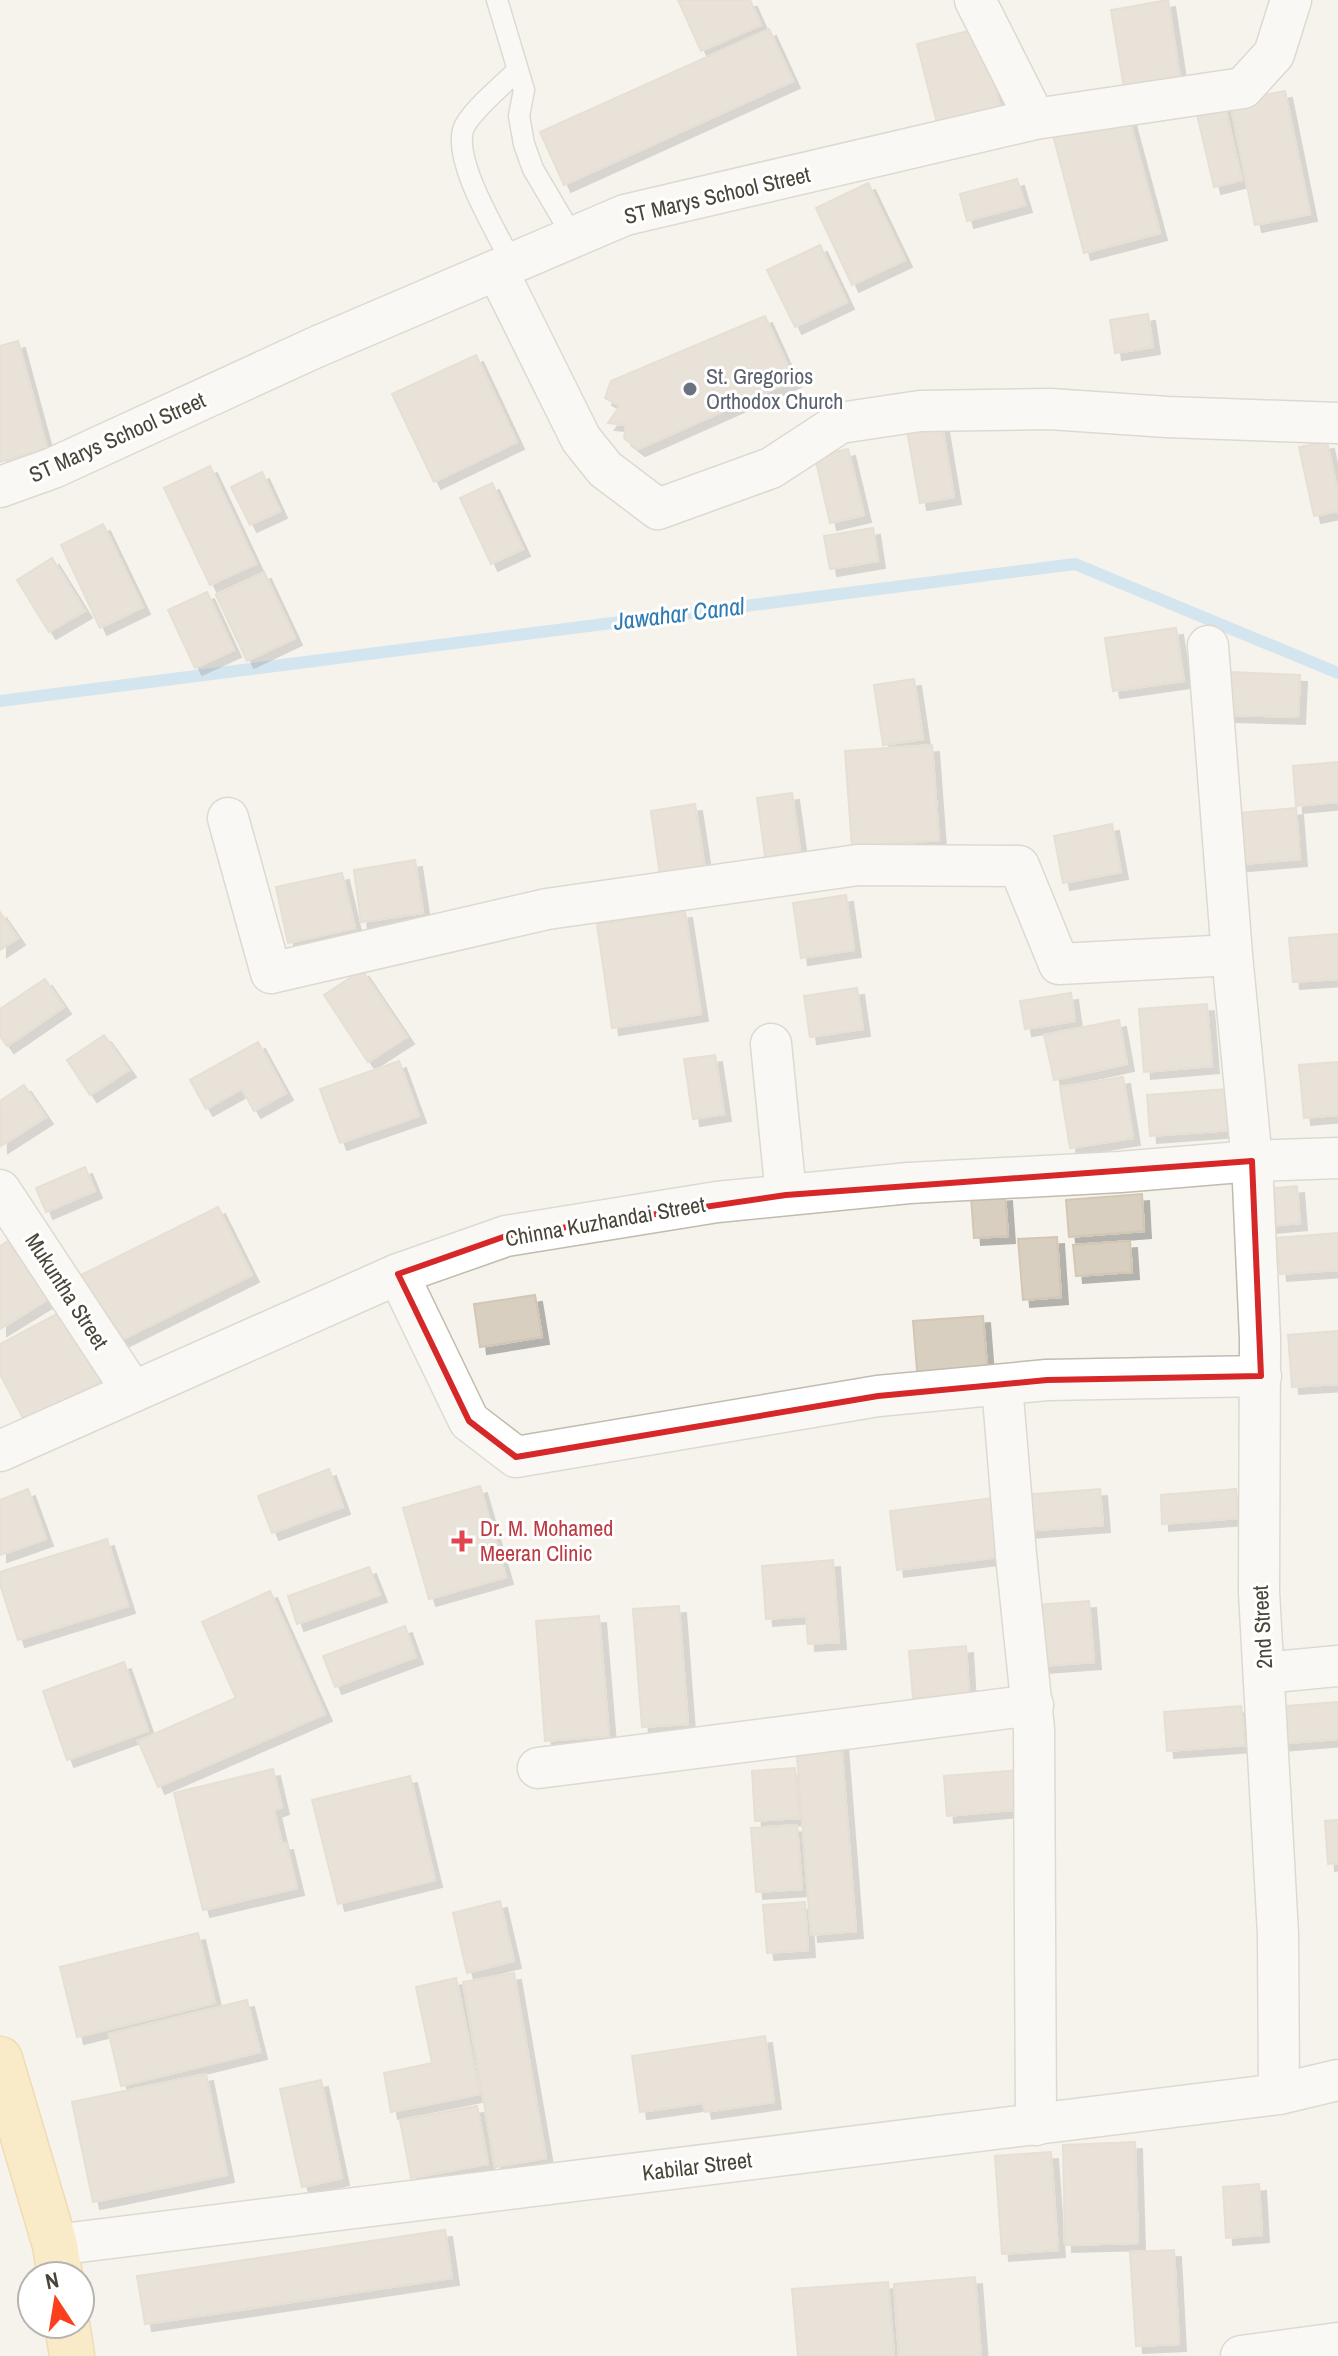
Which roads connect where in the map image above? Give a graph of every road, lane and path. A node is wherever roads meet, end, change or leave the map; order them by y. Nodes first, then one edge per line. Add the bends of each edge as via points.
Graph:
1 (497, 0) edge
2 (975, 0) edge
3 (1291, 0) edge
4 (518, 70) junction
5 (1035, 119) junction
6 (573, 237) junction
7 (504, 266) junction
8 (1338, 423) edge
9 (0, 487) edge
10 (1208, 646) dead end
11 (228, 818) dead end
12 (1232, 955) junction
13 (771, 1044) dead end
14 (1338, 1158) edge
15 (1252, 1161) junction
16 (0, 1190) edge
17 (786, 1195) junction
18 (398, 1274) junction
19 (1261, 1376) junction
20 (1002, 1385) junction
21 (133, 1392) junction
22 (0, 1451) edge
23 (1338, 1666) edge
24 (1264, 1673) junction
25 (1033, 1705) junction
26 (538, 1768) dead end
27 (0, 2059) edge
28 (1338, 2080) edge
29 (1279, 2094) junction
30 (1036, 2125) junction
31 (57, 2260) edge
32 (1338, 2343) edge
33 (1241, 2356) edge

1 - 4 lane
2 - 5 street
3 - 5 street, ST Marys School Street via 1274,54 1243,88
4 - 6 lane via 524,90 519,116 524,144
4 - 7 lane via 463,128 469,175
5 - 6 street, ST Marys School Street via 625,215
6 - 7 street, ST Marys School Street
7 - 8 street via 581,439 605,469 658,509 771,468 840,423 920,411 1050,409
7 - 9 street, ST Marys School Street
10 - 12 street, 2nd Street
11 - 12 street via 271,973 547,909 858,865 1019,866 1059,964
12 - 15 street, 2nd Street
13 - 17 street
14 - 15 street, Chinna Kuzhandai Street
15 - 17 street, Chinna Kuzhandai Street
15 - 19 street, 2nd Street
16 - 21 street, Mukuntha Street
17 - 18 street, Chinna Kuzhandai Street via 506,1236
18 - 20 street via 469,1421 516,1457 878,1396
18 - 21 street, Chinna Kuzhandai Street
19 - 20 street
19 - 24 street, 2nd Street via 1259,1592
20 - 25 street
21 - 22 street, Chinna Kuzhandai Street
23 - 24 street
24 - 29 street, 2nd Street via 1278,1934
25 - 26 street
25 - 30 street
27 - 31 main road
28 - 29 street, Kabilar Street
29 - 30 street, Kabilar Street
30 - 31 street, Kabilar Street
32 - 33 street

